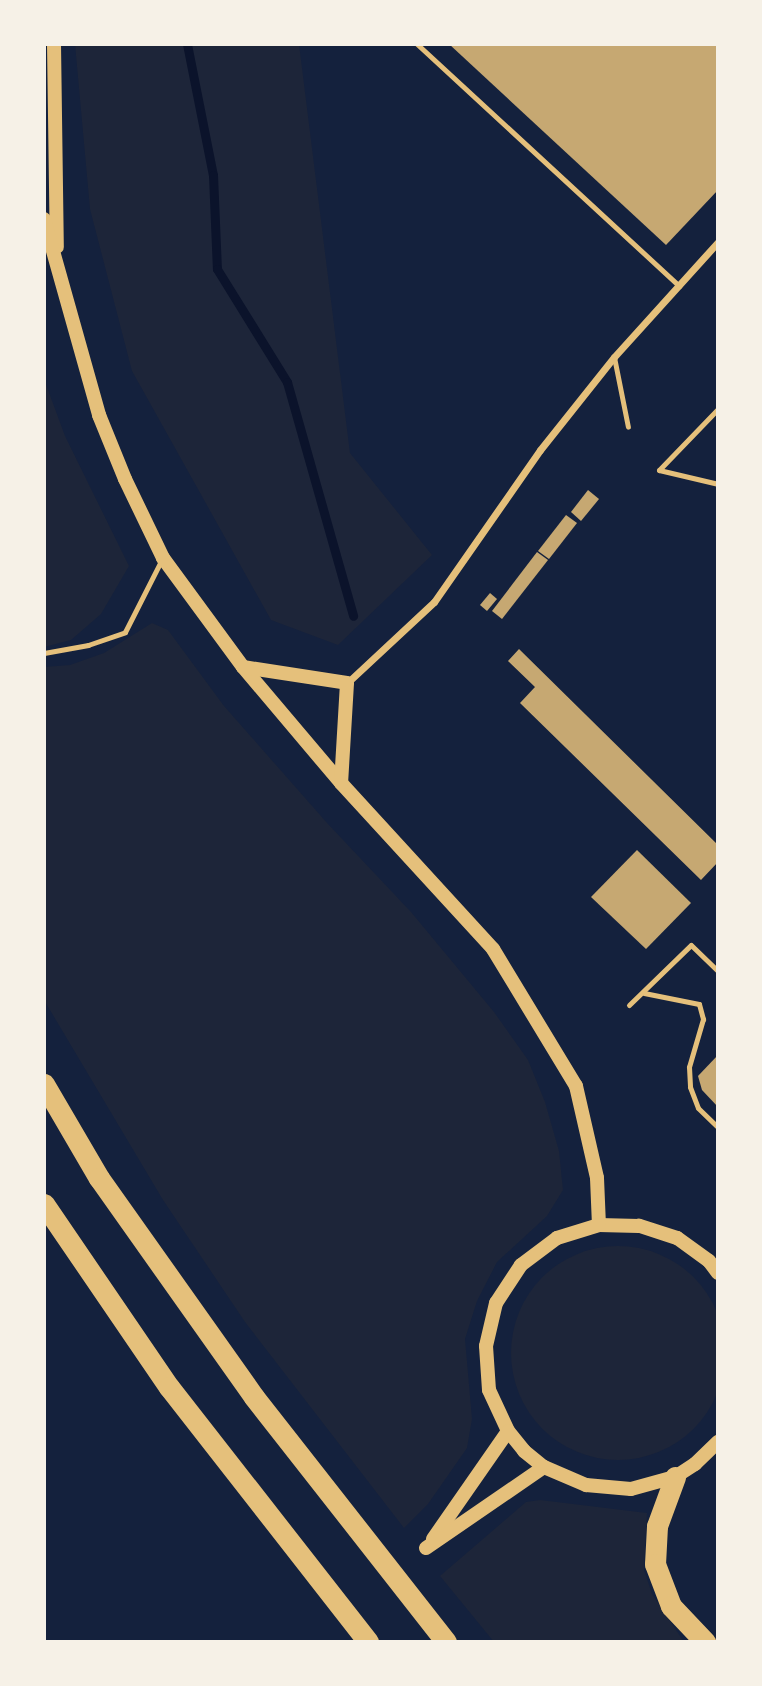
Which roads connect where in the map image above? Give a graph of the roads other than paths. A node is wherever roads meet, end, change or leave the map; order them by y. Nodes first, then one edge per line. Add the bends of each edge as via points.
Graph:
1 (54, 44) edge
2 (418, 44) edge
3 (44, 219) edge
4 (718, 242) edge
5 (58, 273) junction
6 (679, 286) junction
7 (614, 357) junction
8 (718, 409) edge
9 (628, 427) dead end
10 (718, 484) edge
11 (163, 558) junction
12 (44, 653) edge
13 (243, 667) junction
14 (347, 682) junction
15 (341, 783) junction
16 (718, 971) edge
17 (644, 993) junction
18 (629, 1005) dead end
19 (44, 1084) edge
20 (718, 1127) edge
21 (44, 1204) edge
22 (599, 1225) junction
23 (718, 1273) edge
24 (508, 1431) junction
25 (718, 1442) edge
26 (544, 1467) junction
27 (675, 1476) junction
28 (368, 1642) edge
29 (446, 1642) edge
30 (705, 1642) edge

1 - 5 main road
2 - 6 lane
3 - 5 main road
4 - 6 street
5 - 11 main road via 99,415
6 - 7 street
7 - 9 lane
7 - 14 street via 540,450 434,602
8 - 10 lane via 659,470
11 - 12 lane via 125,632
11 - 13 main road
13 - 14 main road
13 - 15 main road
14 - 15 main road
15 - 22 main road via 493,949 576,1086 597,1178
16 - 17 lane via 691,945
17 - 18 lane
17 - 20 lane via 699,1004 703,1019 689,1067 690,1087 698,1108
19 - 29 highway via 99,1178 254,1396
21 - 28 highway via 169,1387
22 - 23 main road via 639,1226 677,1238
22 - 24 main road via 557,1238 521,1265 496,1303 486,1346 489,1390
24 - 26 main road
24 - 26 main road via 426,1548
25 - 27 main road
26 - 27 main road via 586,1485 631,1489
27 - 30 highway via 657,1526 655,1564 671,1606

